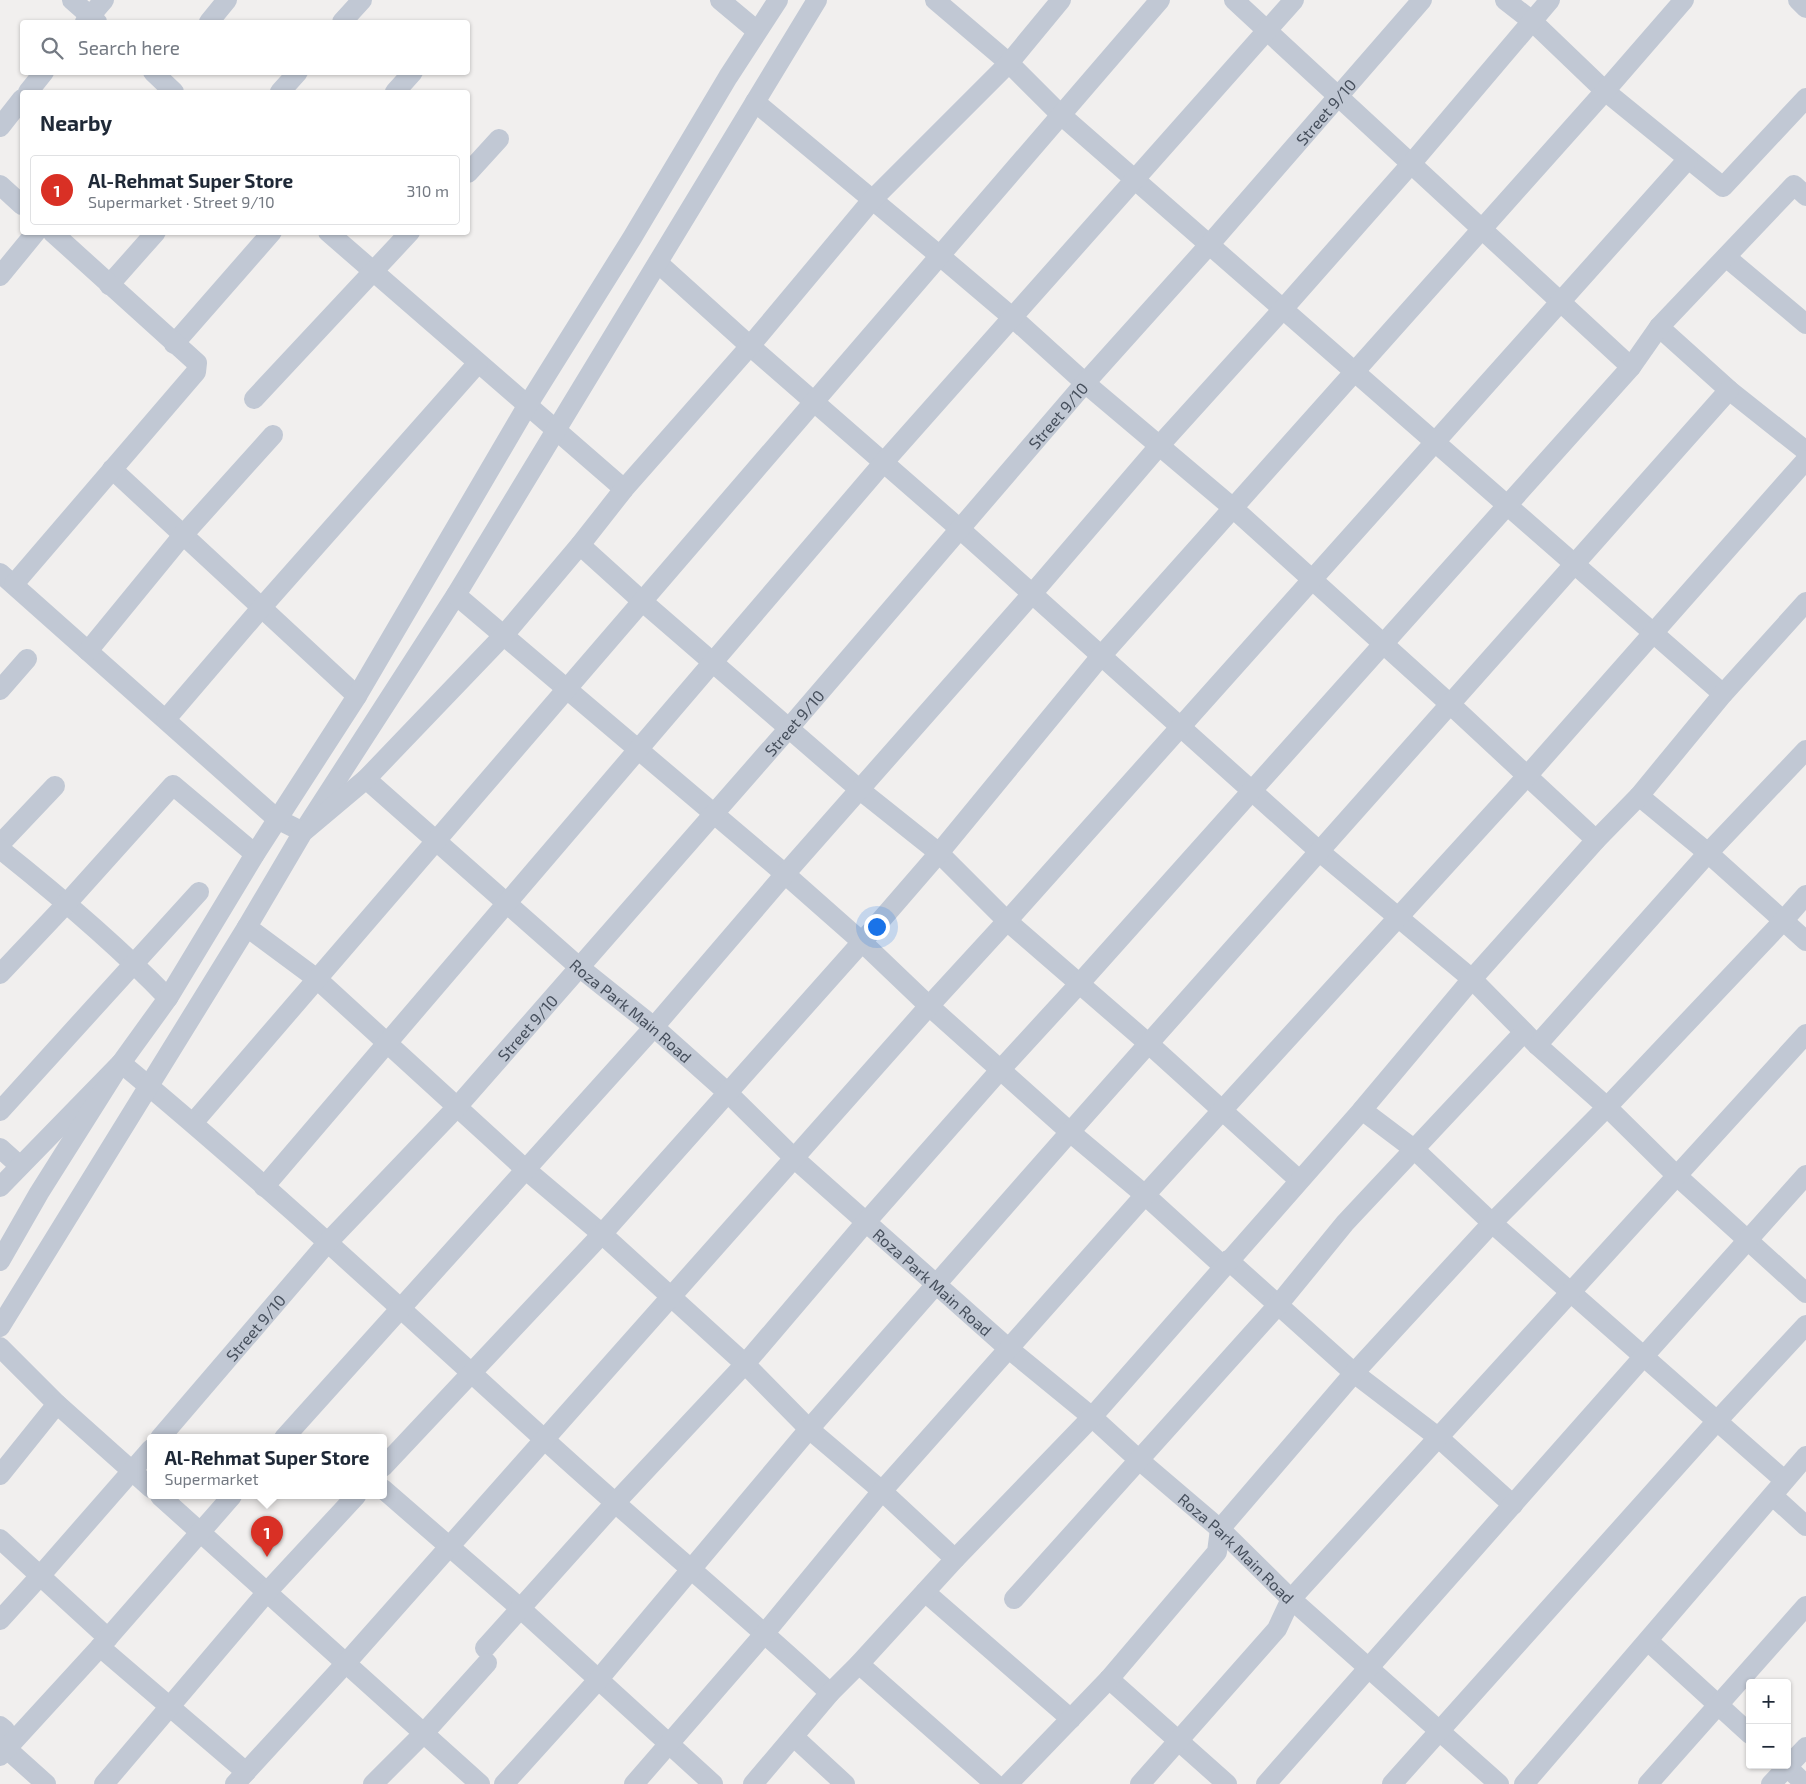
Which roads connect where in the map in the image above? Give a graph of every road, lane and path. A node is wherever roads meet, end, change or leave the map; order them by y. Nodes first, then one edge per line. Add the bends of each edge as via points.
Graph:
1 (72, 0) edge
2 (104, 0) edge
3 (227, 0) edge
4 (362, 0) edge
5 (720, 0) edge
6 (778, 0) edge
7 (817, 0) edge
8 (935, 0) edge
9 (1061, 0) edge
10 (1160, 0) edge
11 (1234, 0) edge
12 (1294, 0) edge
13 (1422, 0) edge
14 (1506, 0) edge
15 (1550, 0) edge
16 (1684, 0) edge
17 (1798, 0) edge
18 (1806, 8) edge
19 (91, 20) edge
20 (211, 20) edge
21 (344, 20) edge
22 (1532, 21) junction
23 (1267, 30) junction
24 (758, 31) junction
25 (1009, 63) junction
26 (42, 75) edge
27 (295, 75) edge
28 (410, 75) edge
29 (30, 90) edge
30 (282, 90) edge
31 (397, 90) edge
32 (1605, 91) junction
33 (1338, 97) junction
34 (1806, 98) edge
35 (20, 102) edge
36 (755, 102) junction
37 (1061, 115) junction
38 (0, 127) edge
39 (499, 140) dead end
40 (1688, 159) junction
41 (1411, 164) junction
42 (470, 170) edge
43 (1135, 180) junction
44 (0, 185) edge
45 (1806, 196) edge
46 (872, 200) junction
47 (20, 203) edge
48 (1482, 229) junction
49 (34, 235) edge
50 (55, 235) edge
51 (153, 235) edge
52 (269, 235) edge
53 (331, 235) edge
54 (407, 235) edge
55 (1209, 244) junction
56 (940, 256) junction
57 (1726, 257) junction
58 (658, 263) junction
59 (373, 272) junction
60 (0, 276) edge
61 (109, 284) junction
62 (1560, 302) junction
63 (1283, 309) junction
64 (1012, 317) junction
65 (1806, 324) edge
66 (1659, 327) junction
67 (174, 344) junction
68 (750, 346) junction
69 (478, 363) junction
70 (1631, 367) junction
71 (1354, 372) junction
72 (1085, 383) junction
73 (1729, 390) junction
74 (254, 398) dead end
75 (816, 402) junction
76 (528, 406) junction
77 (556, 430) junction
78 (273, 435) dead end
79 (1435, 443) junction
80 (1159, 446) junction
81 (1806, 451) edge
82 (1806, 460) edge
83 (884, 462) junction
84 (112, 469) junction
85 (624, 489) junction
86 (1507, 506) junction
87 (1233, 508) junction
88 (960, 530) junction
89 (183, 535) junction
90 (580, 545) junction
91 (1574, 565) junction
92 (7, 578) edge
93 (1312, 580) junction
94 (1032, 594) junction
95 (456, 595) junction
96 (643, 602) junction
97 (1806, 602) edge
98 (262, 607) junction
99 (1653, 633) junction
100 (504, 635) junction
101 (1383, 644) junction
102 (88, 651) junction
103 (1101, 656) junction
104 (27, 660) dead end
105 (713, 663) junction
106 (567, 689) junction
107 (0, 690) edge
108 (1723, 694) junction
109 (357, 696) junction
110 (1450, 705) junction
111 (166, 720) junction
112 (1181, 727) junction
113 (788, 728) junction
114 (638, 750) junction
115 (1806, 750) edge
116 (1527, 776) junction
117 (366, 778) junction
118 (56, 786) dead end
119 (860, 790) junction
120 (1252, 791) junction
121 (1639, 796) junction
122 (713, 814) junction
123 (277, 819) junction
124 (303, 832) junction
125 (436, 840) junction
126 (1596, 840) junction
127 (0, 844) edge
128 (0, 849) edge
129 (1320, 852) junction
130 (938, 853) junction
131 (1708, 853) junction
132 (255, 854) junction
133 (785, 874) junction
134 (199, 892) dead end
135 (1806, 895) edge
136 (67, 903) junction
137 (507, 903) junction
138 (1399, 916) junction
139 (1007, 921) junction
140 (1784, 921) junction
141 (247, 927) junction
142 (1806, 941) edge
143 (862, 942) junction
144 (135, 963) junction
145 (580, 967) junction
146 (0, 974) edge
147 (316, 979) junction
148 (1472, 979) junction
149 (1080, 983) junction
150 (168, 998) junction
151 (929, 1006) junction
152 (654, 1026) junction
153 (1806, 1034) edge
154 (1531, 1038) junction
155 (387, 1043) junction
156 (1150, 1044) junction
157 (121, 1063) junction
158 (1001, 1069) junction
159 (148, 1086) junction
160 (728, 1093) junction
161 (1607, 1107) junction
162 (457, 1108) junction
163 (1362, 1110) junction
164 (0, 1111) edge
165 (1222, 1111) junction
166 (193, 1123) junction
167 (1070, 1132) junction
168 (0, 1148) edge
169 (1415, 1150) junction
170 (795, 1159) junction
171 (20, 1166) junction
172 (525, 1169) junction
173 (1677, 1176) junction
174 (1806, 1176) edge
175 (1299, 1180) junction
176 (0, 1187) edge
177 (264, 1187) junction
178 (1145, 1195) junction
179 (866, 1222) junction
180 (1492, 1223) junction
181 (602, 1234) junction
182 (1748, 1240) junction
183 (328, 1242) junction
184 (0, 1260) edge
185 (1226, 1263) junction
186 (937, 1285) junction
187 (1570, 1292) junction
188 (1806, 1293) edge
189 (670, 1298) junction
190 (1278, 1305) junction
191 (401, 1310) junction
192 (1806, 1325) edge
193 (0, 1327) edge
194 (0, 1347) edge
195 (1009, 1349) junction
196 (1644, 1356) junction
197 (745, 1364) junction
198 (472, 1372) junction
199 (1354, 1373) junction
200 (57, 1404) junction
201 (1092, 1417) junction
202 (1717, 1421) junction
203 (809, 1429) junction
204 (163, 1434) edge
205 (288, 1434) edge
206 (1439, 1438) junction
207 (544, 1439) junction
208 (147, 1454) edge
209 (1806, 1456) edge
210 (1139, 1460) junction
211 (387, 1463) edge
212 (132, 1471) junction
213 (0, 1475) edge
214 (147, 1484) edge
215 (1778, 1488) junction
216 (882, 1491) junction
217 (387, 1492) edge
218 (163, 1499) edge
219 (229, 1499) edge
220 (353, 1499) edge
221 (615, 1503) junction
222 (1513, 1505) junction
223 (1806, 1526) edge
224 (1220, 1529) junction
225 (200, 1532) junction
226 (0, 1539) edge
227 (449, 1546) junction
228 (955, 1559) junction
229 (692, 1569) junction
230 (40, 1576) junction
231 (267, 1592) junction
232 (926, 1592) junction
233 (1014, 1599) dead end
234 (1291, 1599) junction
235 (1806, 1606) edge
236 (520, 1608) junction
237 (0, 1620) edge
238 (765, 1633) junction
239 (1648, 1640) junction
240 (104, 1642) junction
241 (346, 1663) junction
242 (859, 1664) junction
243 (1369, 1668) junction
244 (1110, 1679) junction
245 (598, 1680) junction
246 (830, 1693) junction
247 (1718, 1705) junction
248 (170, 1706) junction
249 (1070, 1719) junction
250 (0, 1726) edge
251 (1746, 1730) edge
252 (1439, 1731) junction
253 (424, 1733) junction
254 (794, 1737) junction
255 (1178, 1742) junction
256 (669, 1744) junction
257 (1806, 1747) edge
258 (4, 1752) edge
259 (1791, 1761) edge
260 (1784, 1769) edge
261 (1789, 1769) edge
262 (240, 1780) edge
263 (46, 1784) edge
264 (104, 1784) edge
265 (373, 1784) edge
266 (480, 1784) edge
267 (504, 1784) edge
268 (634, 1784) edge
269 (713, 1784) edge
270 (752, 1784) edge
271 (845, 1784) edge
272 (995, 1784) edge
273 (1008, 1784) edge
274 (1140, 1784) edge
275 (1227, 1784) edge
276 (1266, 1784) edge
277 (1392, 1784) edge
278 (1499, 1784) edge
279 (1524, 1784) edge
280 (1648, 1784) edge
281 (1771, 1784) edge
282 (1805, 1784) edge

1 - 19 street
2 - 19 street
3 - 20 street
4 - 21 street
5 - 24 street
6 - 24 street
7 - 36 street
8 - 25 street
9 - 25 street
10 - 37 street
11 - 23 street
12 - 23 street
13 - 33 street, Street 9/10
14 - 22 street
15 - 22 street
16 - 32 street
17 - 18 street
22 - 32 street
22 - 41 street
23 - 33 street
23 - 43 street
24 - 76 street
25 - 37 street
25 - 46 street
26 - 29 street
27 - 30 street
28 - 31 street
32 - 40 street
32 - 48 street
33 - 41 street
33 - 55 street, Street 9/10
34 - 40 street via 1723,187
35 - 38 street
36 - 46 street
36 - 58 street
37 - 43 street
37 - 56 street
39 - 42 street
40 - 62 street
41 - 48 street
41 - 63 street
43 - 55 street
43 - 64 street
44 - 47 street
45 - 57 street via 1794,186
46 - 56 street
46 - 68 street
48 - 62 street
48 - 71 street
49 - 60 street
50 - 61 street
51 - 61 street
52 - 67 street
53 - 59 street
54 - 59 street
55 - 63 street
55 - 72 street, Street 9/10
56 - 64 street
56 - 75 street
57 - 65 street
57 - 66 street
58 - 68 street
58 - 77 street
59 - 69 street
59 - 74 street
61 - 67 street
62 - 70 street
62 - 79 street
63 - 71 street
63 - 80 street
64 - 72 street
64 - 83 street
66 - 70 street
66 - 73 street
67 - 84 street via 197,363 196,372
68 - 75 street
68 - 85 street
69 - 76 street
69 - 98 street
70 - 86 street
71 - 79 street
71 - 87 street
72 - 80 street
72 - 88 street, Street 9/10
73 - 81 street
73 - 91 street
75 - 83 street
75 - 96 street
76 - 77 street
76 - 109 street
77 - 85 street
77 - 95 street
78 - 89 street
79 - 86 street
79 - 93 street
80 - 87 street
80 - 94 street
82 - 99 street
83 - 88 street
83 - 105 street
84 - 89 street
84 - 92 street
85 - 90 street
86 - 91 street
86 - 101 street
87 - 93 street
87 - 103 street
88 - 94 street
88 - 113 street, Street 9/10
89 - 98 street
89 - 102 street
90 - 96 street
90 - 100 street
91 - 99 street
91 - 110 street
92 - 102 street
93 - 101 street
93 - 112 street
94 - 103 street
94 - 119 street
95 - 100 street
95 - 124 street
96 - 105 street
96 - 106 street
97 - 108 street
98 - 109 street
98 - 111 street
99 - 108 street
99 - 116 street
100 - 106 street
100 - 117 street
101 - 110 street
101 - 120 street
102 - 111 street
103 - 112 street
103 - 130 street
104 - 107 street
105 - 113 street
105 - 114 street
106 - 114 street
106 - 125 street
108 - 121 street
109 - 123 street
110 - 116 street
110 - 129 street
111 - 123 street
112 - 120 street
112 - 139 street
113 - 119 street
113 - 122 street, Street 9/10
114 - 122 street
114 - 137 street
115 - 131 street
116 - 126 street
116 - 138 street
117 - 124 street
117 - 125 street, Roza Park Main Road
118 - 127 street
119 - 130 street
119 - 133 street
120 - 129 street
120 - 149 street
121 - 126 street
121 - 131 street
122 - 133 street
122 - 145 street, Street 9/10
123 - 124 street
123 - 132 street
124 - 141 street
125 - 137 street, Roza Park Main Road
125 - 147 street
126 - 148 street
128 - 136 street
129 - 138 street
129 - 156 street
130 - 139 street
130 - 143 street
131 - 140 street
131 - 154 street
132 - 136 street via 172,785
132 - 150 street
133 - 143 street
133 - 152 street
134 - 144 street
135 - 140 street
136 - 144 street
136 - 146 street
137 - 145 street, Roza Park Main Road
137 - 155 street
138 - 148 street
138 - 165 street
139 - 149 street
139 - 151 street
140 - 142 street
140 - 161 street
141 - 147 street
141 - 159 street
143 - 151 street
143 - 160 street
144 - 150 street
144 - 164 street
145 - 152 street, Roza Park Main Road
145 - 162 street, Street 9/10
147 - 155 street
147 - 166 street
148 - 154 street
148 - 163 street
149 - 156 street
149 - 158 street
150 - 157 street
151 - 158 street
151 - 170 street
152 - 160 street, Roza Park Main Road
152 - 172 street
153 - 173 street
154 - 161 street
154 - 169 street
155 - 162 street
155 - 177 street
156 - 165 street
156 - 167 street
157 - 159 street
157 - 171 street
157 - 184 street
158 - 167 street
158 - 179 street
159 - 166 street
159 - 193 street
160 - 170 street, Roza Park Main Road
160 - 181 street
161 - 173 street
161 - 180 street
162 - 172 street
162 - 183 street, Street 9/10
163 - 169 street
163 - 175 street
165 - 175 street
165 - 178 street
166 - 177 street
167 - 178 street
167 - 186 street
168 - 171 street
169 - 180 street
169 - 190 street via 1345,1223
170 - 179 street, Roza Park Main Road
170 - 189 street
171 - 176 street
172 - 181 street
172 - 191 street
173 - 182 street
173 - 187 street
174 - 182 street
175 - 185 street
177 - 183 street
178 - 185 street
178 - 195 street
179 - 186 street, Roza Park Main Road
179 - 197 street
180 - 187 street
180 - 199 street
181 - 189 street
181 - 198 street
182 - 188 street
182 - 196 street
183 - 191 street
183 - 204 street, Street 9/10
185 - 190 street
185 - 201 street
186 - 195 street, Roza Park Main Road
186 - 203 street
187 - 196 street
187 - 206 street
189 - 197 street
189 - 207 street
190 - 199 street
190 - 210 street
191 - 198 street
191 - 205 street
192 - 202 street
194 - 200 street
195 - 201 street, Roza Park Main Road
195 - 216 street
196 - 202 street
196 - 222 street
197 - 203 street
197 - 221 street
198 - 207 street
198 - 211 street
199 - 206 street
199 - 224 street
200 - 212 street
200 - 213 street
201 - 210 street, Roza Park Main Road
201 - 228 street
202 - 215 street
202 - 252 street
203 - 216 street
203 - 229 street
206 - 222 street
206 - 234 street
207 - 221 street
207 - 227 street
208 - 212 street
209 - 215 street
210 - 224 street, Roza Park Main Road
210 - 233 street
212 - 214 street
212 - 230 street
215 - 223 street
215 - 239 street
216 - 228 street
216 - 238 street
217 - 227 street
218 - 225 street
219 - 225 street
220 - 231 street
221 - 229 street
221 - 236 street
222 - 243 street
224 - 234 street, Roza Park Main Road
224 - 244 street via 1217,1552
225 - 231 street
225 - 240 street
226 - 230 street
227 - 236 street
227 - 241 street
228 - 232 street
229 - 238 street
229 - 245 street
230 - 237 street
230 - 240 street
231 - 241 street
231 - 248 street
232 - 242 street
232 - 249 street
234 - 243 street, Roza Park Main Road
234 - 255 street via 1277,1629
235 - 247 street
236 - 245 street
236 - 253 street
238 - 246 street
238 - 256 street
239 - 247 street
239 - 279 street
240 - 248 street
240 - 258 street
241 - 253 street
241 - 262 street
242 - 246 street
242 - 272 street
243 - 252 street, Roza Park Main Road
243 - 276 street
244 - 249 street
244 - 255 street
245 - 256 street
245 - 267 street
246 - 254 street
247 - 251 street
247 - 280 street
248 - 262 street
248 - 264 street
249 - 273 street
250 - 258 street via 5,1730
252 - 277 street
252 - 278 street, Roza Park Main Road
253 - 265 street
253 - 266 street
254 - 270 street
254 - 271 street
255 - 274 street
255 - 275 street
256 - 268 street
256 - 269 street
257 - 259 street
258 - 263 street
260 - 281 street
261 - 282 street

